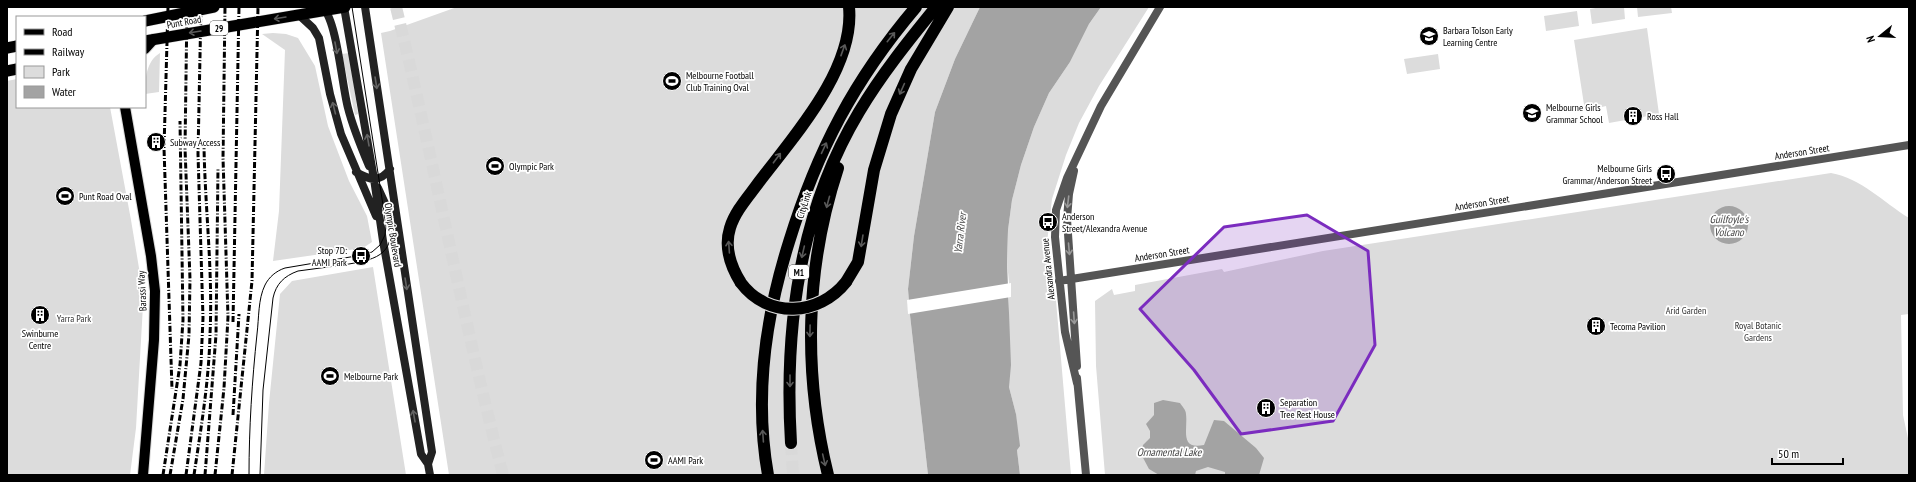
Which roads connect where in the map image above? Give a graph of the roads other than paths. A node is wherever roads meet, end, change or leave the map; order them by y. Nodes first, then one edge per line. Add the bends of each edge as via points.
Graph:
1 (214, 7) edge
2 (345, 7) edge
3 (365, 7) edge
4 (849, 7) edge
5 (936, 7) edge
6 (948, 7) edge
7 (1160, 7) edge
8 (324, 9) edge
9 (914, 9) edge
10 (299, 15) junction
11 (146, 20) edge
12 (149, 40) edge
13 (126, 108) edge
14 (858, 113) junction
15 (1909, 145) edge
16 (1077, 156) junction
17 (390, 169) junction
18 (356, 171) junction
19 (374, 179) junction
20 (380, 224) junction
21 (398, 232) junction
22 (1071, 279) junction
23 (1059, 281) junction
24 (1077, 383) junction
25 (791, 443) tunnel mouth
26 (428, 464) junction
27 (143, 475) edge
28 (430, 475) edge
29 (768, 475) edge
30 (828, 475) edge
31 (1086, 475) edge

1 - 11 highway, Punt Road / 29
2 - 8 highway, Punt Road / 29
19 -> 2 main road, Olympic Boulevard
3 -> 17 main road, Olympic Boulevard
6 -> 4 highway, bridge via 911,68 882,139 872,177 858,262 846,282 825,301 792,310 776,307 766,304 742,283 730,260 728,239 731,225 830,83 846,42
5 - 14 highway, CityLink / M1 via 880,79
7 - 16 street, Alexandra Avenue via 1101,106
8 - 10 highway, Punt Road / 29
8 -> 19 main road via 331,21 355,132
29 -> 9 highway, M1 via 762,410 766,342 775,290 794,226 808,184 847,103 885,45
10 -> 12 highway, Punt Road / 29
18 -> 10 main road via 336,118 321,42 313,28
13 - 27 main road, Barassi Way via 155,291 154,340
14 -> 25 highway, CityLink / M1 via 820,193 800,268 790,344
14 -> 30 highway via 827,204 812,286 812,389
15 - 22 street, Anderson Street
16 -> 22 street, Alexandra Avenue via 1067,215
16 - 23 street, Alexandra Avenue via 1055,216
17 - 19 main road via 384,176
17 - 21 main road, Olympic Boulevard
18 - 19 main road
18 - 20 main road
19 - 20 main road, Olympic Boulevard
19 - 21 main road
26 -> 20 main road, Olympic Boulevard via 421,454
21 -> 26 main road, Olympic Boulevard via 432,452
22 - 23 street, Anderson Street
22 -> 24 street, Alexandra Avenue
23 - 24 street, Alexandra Avenue via 1065,332
24 - 31 street, Alexandra Avenue
26 - 28 main road, Olympic Boulevard

